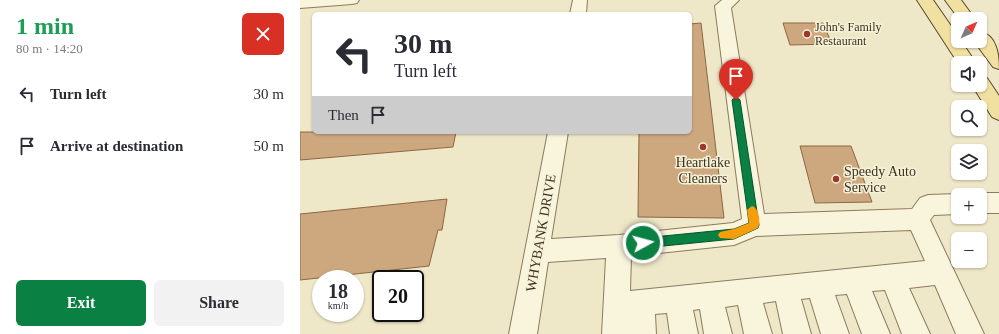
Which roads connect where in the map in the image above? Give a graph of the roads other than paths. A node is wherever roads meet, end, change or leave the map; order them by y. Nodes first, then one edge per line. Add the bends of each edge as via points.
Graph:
1 (352, 0) edge
2 (580, 0) edge
3 (732, 0) edge
4 (925, 0) edge
5 (953, 0) edge
6 (300, 3) edge
7 (578, 12) edge
8 (962, 12) edge
9 (987, 47) edge
10 (962, 56) edge
11 (999, 63) edge
12 (986, 92) edge
13 (999, 112) edge
14 (558, 134) edge
15 (987, 203) edge
16 (999, 203) edge
17 (951, 204) edge
18 (918, 218) junction
19 (754, 225) junction
20 (619, 246) junction
21 (537, 251) junction
22 (941, 272) junction
23 (892, 277) junction
24 (855, 280) junction
25 (818, 284) junction
26 (785, 288) junction
27 (747, 291) junction
28 (710, 295) junction
29 (678, 298) junction
30 (629, 304) junction
31 (523, 334) edge
32 (616, 334) edge
33 (642, 334) edge
34 (684, 334) edge
35 (718, 334) edge
36 (758, 334) edge
37 (797, 334) edge
38 (835, 334) edge
39 (876, 334) edge
40 (916, 334) edge
41 (970, 334) edge

1 - 6 street
2 - 7 street
3 - 19 street via 723,6
4 - 10 main road
5 - 8 main road
9 - 11 main road
12 - 13 main road
14 - 21 street, WHYBANK DRIVE
15 - 16 street
17 - 18 street via 928,205
18 - 19 street
18 - 22 street
19 - 20 street via 734,234
20 - 21 street
20 - 30 street
21 - 31 street, WHYBANK DRIVE
22 - 23 street
22 - 41 street
23 - 24 street
23 - 40 street
24 - 25 street
24 - 39 street
25 - 26 street
25 - 38 street
26 - 27 street
26 - 37 street
27 - 28 street
27 - 36 street
28 - 29 street
28 - 35 street
29 - 30 street
29 - 34 street
30 - 32 street
30 - 33 street

